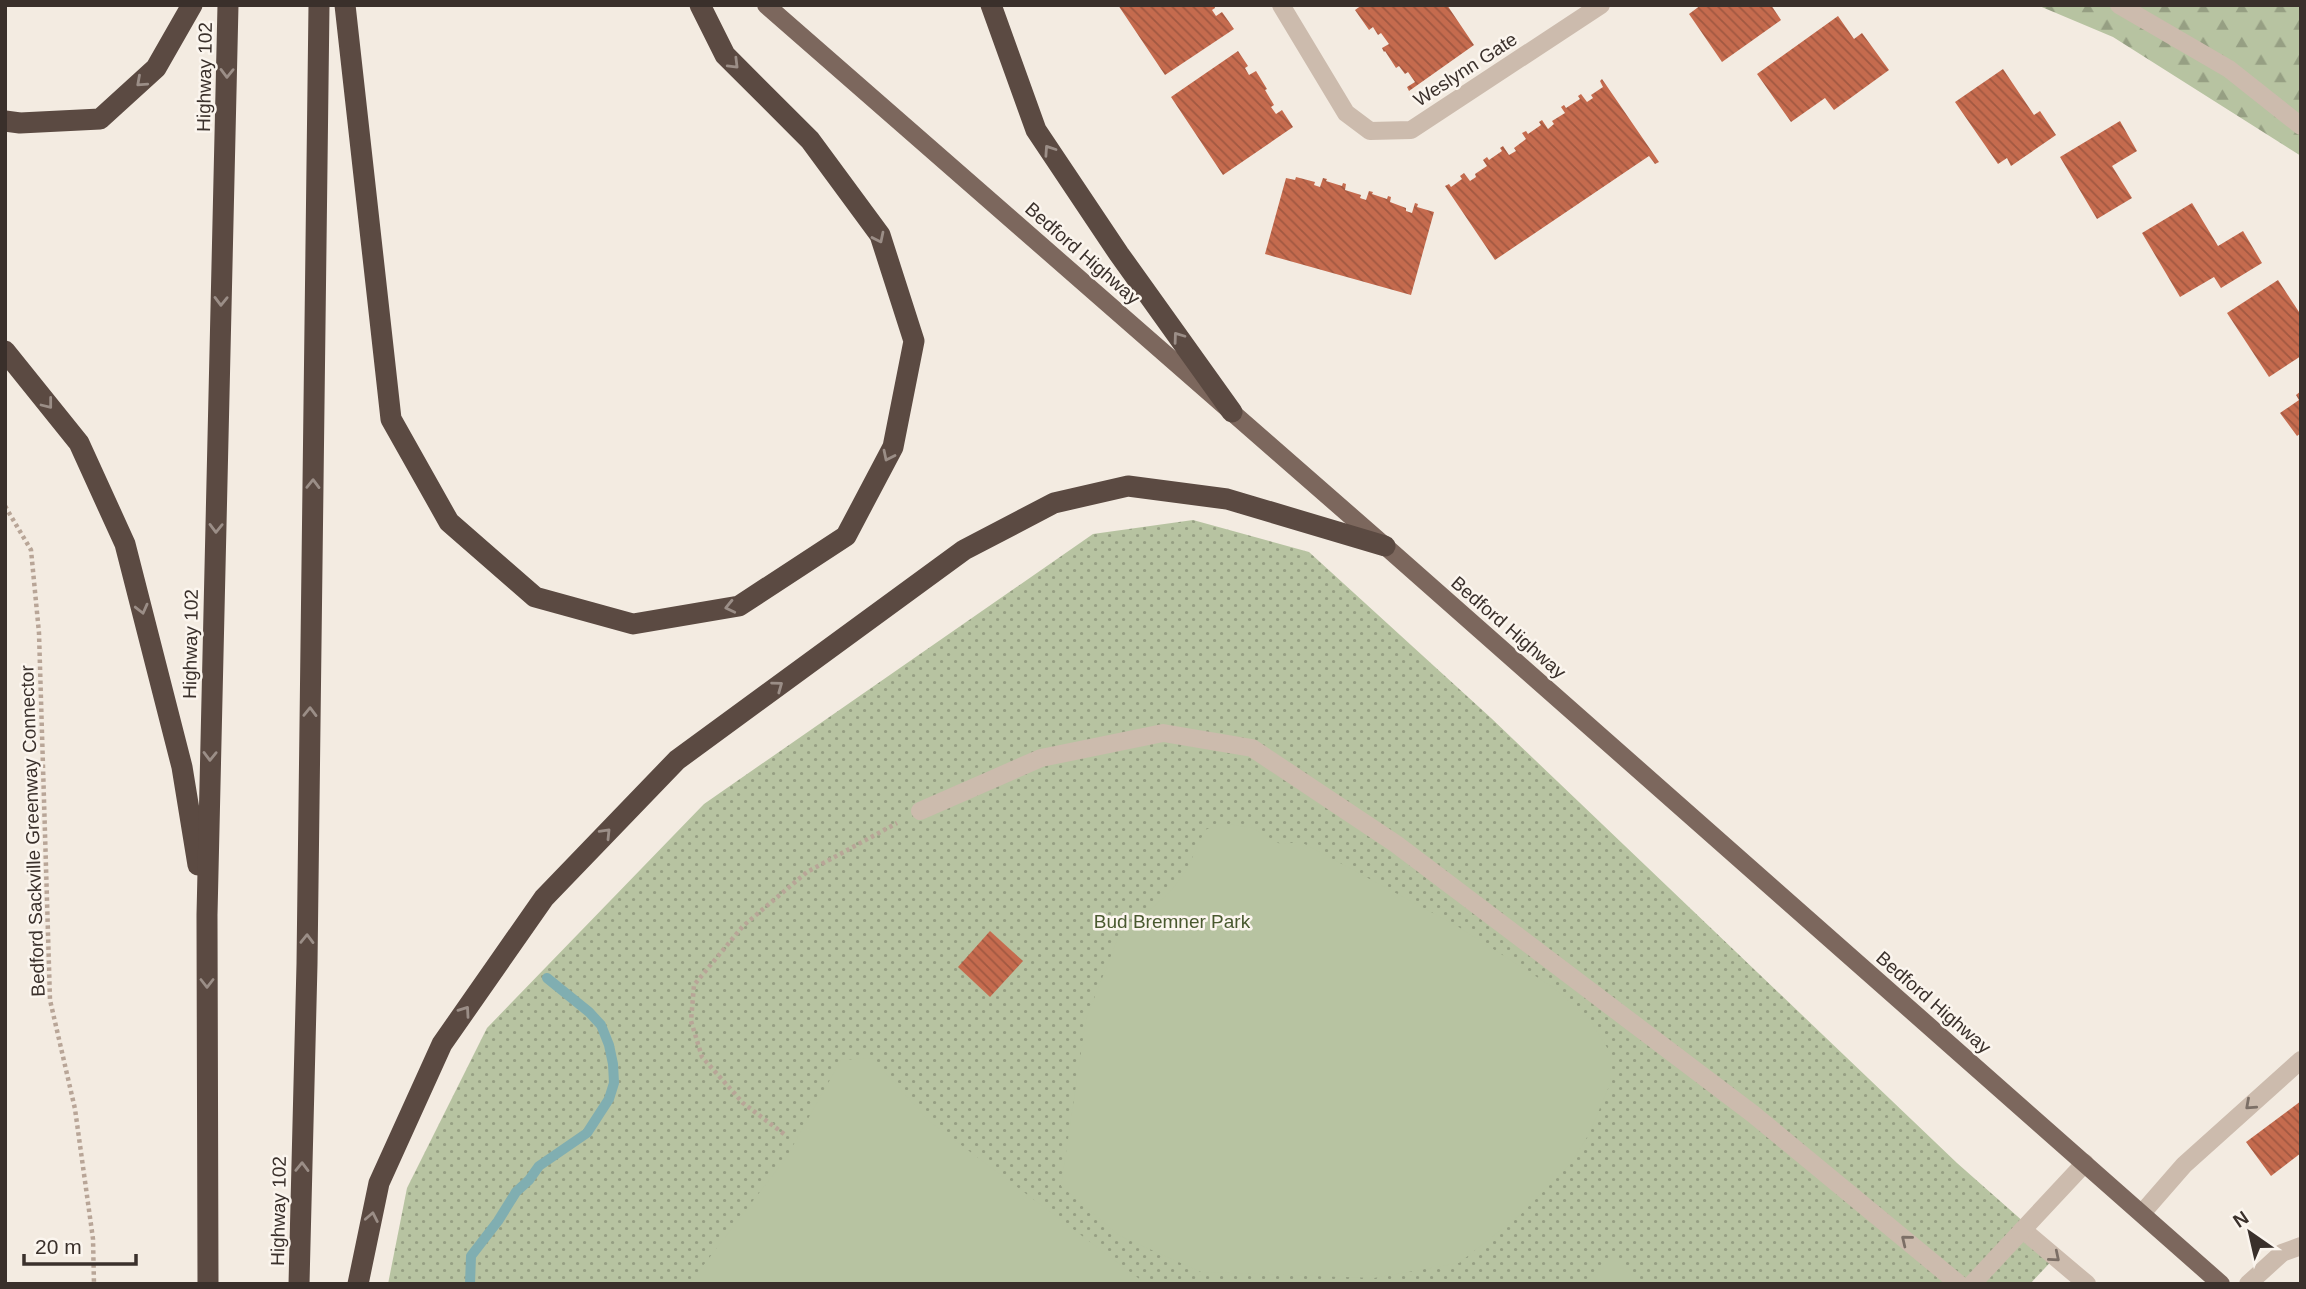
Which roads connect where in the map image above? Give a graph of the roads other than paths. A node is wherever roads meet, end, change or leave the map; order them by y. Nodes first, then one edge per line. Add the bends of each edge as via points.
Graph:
1 (192, 5) edge
2 (228, 5) edge
3 (319, 5) edge
4 (345, 5) edge
5 (700, 5) edge
6 (766, 5) edge
7 (991, 5) edge
8 (1281, 5) edge
9 (1601, 5) edge
10 (2119, 5) edge
11 (5, 121) edge
12 (2301, 126) edge
13 (5, 351) edge
14 (1233, 412) junction
15 (1385, 546) junction
16 (920, 811) road end
17 (207, 915) junction
18 (2301, 1060) edge
19 (2085, 1163) junction
20 (2143, 1212) junction
21 (2023, 1230) junction
22 (2301, 1246) edge
23 (208, 1284) edge
24 (299, 1284) edge
25 (358, 1284) edge
26 (1959, 1284) edge
27 (1972, 1284) edge
28 (2087, 1284) edge
29 (2221, 1284) edge
30 (2248, 1284) edge

1 -> 11 highway via 156,68 100,119
2 -> 17 highway, Highway 102
24 -> 3 highway, Highway 102
5 -> 4 highway via 725,55 810,140 880,235 914,341 893,447 846,536 738,606 633,624 535,597 449,522 391,419
6 - 14 main road, Bedford Highway
14 -> 7 highway via 1036,130
8 - 9 street, Weslynn Gate via 1346,113 1370,131 1411,130
10 - 12 street via 2228,69
13 -> 17 highway via 79,443 125,544 182,767
14 - 15 main road, Bedford Highway
15 - 19 main road, Bedford Highway
25 -> 15 highway via 379,1183 442,1044 544,898 677,760 964,550 1054,503 1128,486 1227,499
26 -> 16 street via 1753,1114 1396,844 1252,748 1163,733 1041,758
17 -> 23 highway, Highway 102
18 -> 20 street via 2184,1165
19 - 20 main road, Bedford Highway
19 - 21 street
20 - 29 main road, Bedford Highway
21 - 27 street
21 -> 28 street
22 - 30 street via 2282,1253

